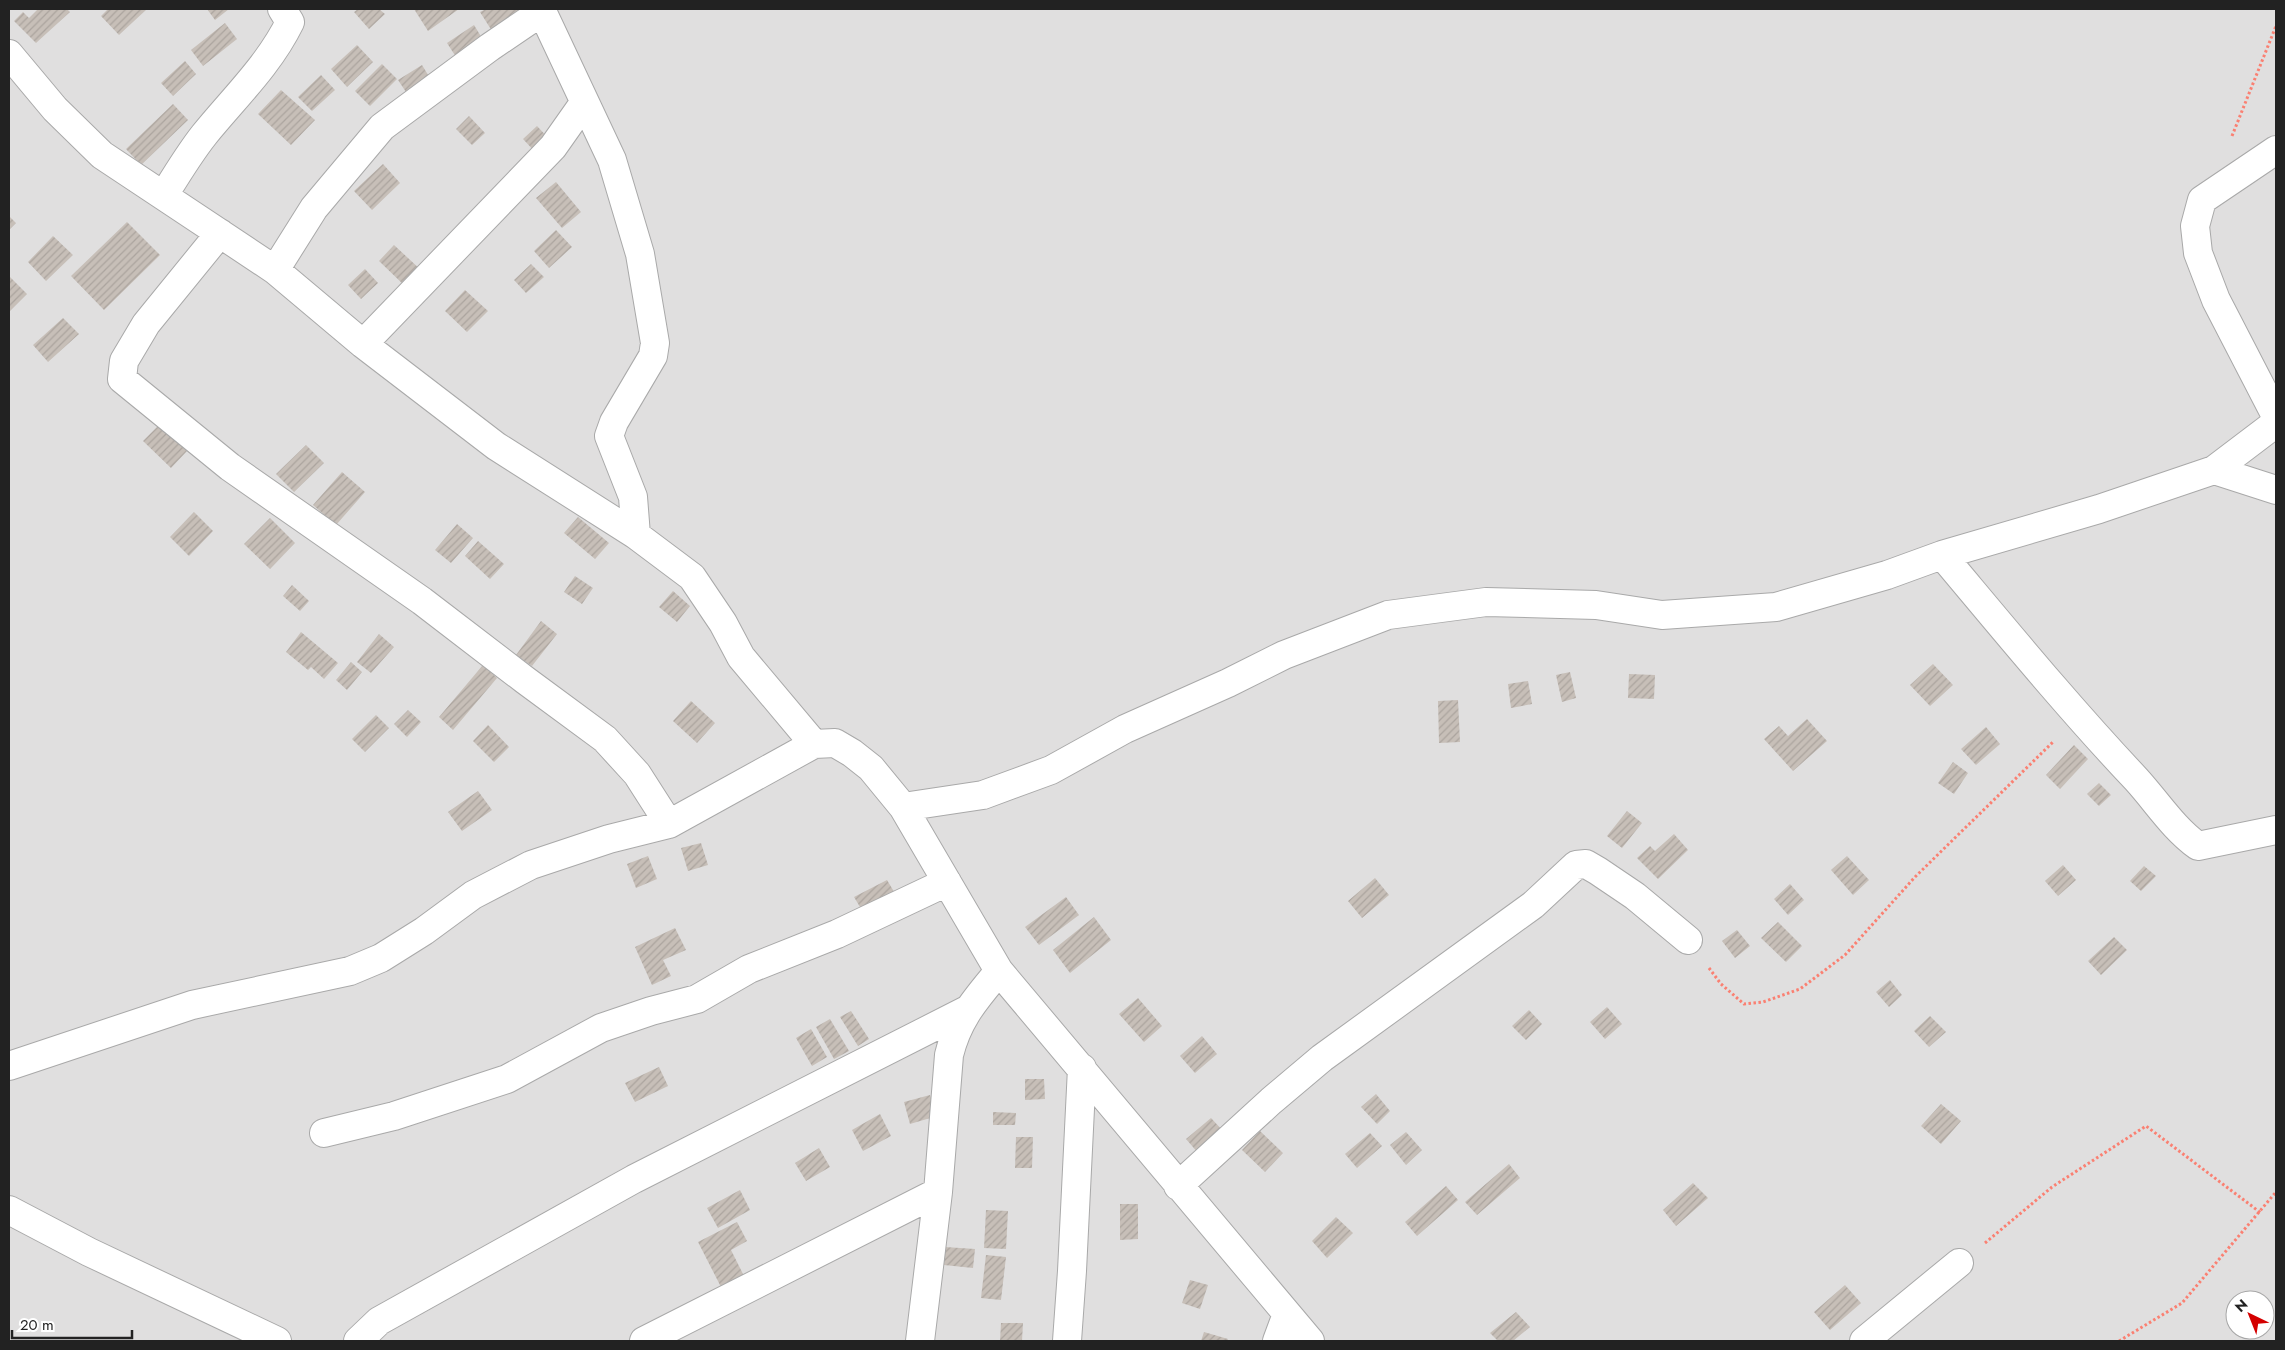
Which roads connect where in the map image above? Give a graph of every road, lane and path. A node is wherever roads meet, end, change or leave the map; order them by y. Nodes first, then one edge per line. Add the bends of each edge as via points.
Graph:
1 (282, 9) edge
2 (542, 10) edge
3 (2276, 26) edge
4 (9, 54) edge
5 (584, 103) junction
6 (2229, 144) dead end
7 (2276, 150) edge
8 (164, 195) junction
9 (220, 233) junction
10 (275, 270) junction
11 (363, 344) junction
12 (2276, 416) edge
13 (2276, 424) edge
14 (2214, 470) junction
15 (2276, 490) edge
16 (636, 535) junction
17 (1942, 554) junction
18 (2079, 717) junction
19 (814, 744) junction
20 (903, 807) junction
21 (669, 824) junction
22 (2276, 830) edge
23 (947, 882) junction
24 (1688, 940) joint
25 (999, 971) junction
26 (967, 1010) junction
27 (9, 1066) edge
28 (1082, 1068) junction
29 (324, 1133) dead end
30 (1178, 1186) junction
31 (938, 1192) junction
32 (2276, 1192) edge
33 (9, 1210) edge
34 (2261, 1213) junction
35 (1959, 1264) joint
36 (1287, 1314) junction
37 (277, 1341) edge
38 (358, 1341) edge
39 (644, 1341) edge
40 (920, 1341) edge
41 (1067, 1341) edge
42 (1277, 1341) edge
43 (1310, 1341) edge
44 (1864, 1341) edge
45 (2119, 1341) edge

1 - 8 street via 290,22 279,44 205,134
2 - 5 street
2 - 10 street via 382,128 314,208
3 - 6 path
4 - 8 street via 55,109 102,155
5 - 11 street via 553,148
5 - 16 street via 612,160 640,254 655,343 653,356 609,436 633,497
7 - 12 street via 2202,200 2195,226 2198,253 2216,300
8 - 9 street
9 - 10 street
9 - 21 street via 146,324 124,361 122,379 230,466 422,601 606,739 637,774
10 - 11 street
11 - 16 street via 496,446
13 - 14 street
14 - 15 street
14 - 17 street via 2099,509
16 - 19 street via 692,577 741,657
17 - 18 street
17 - 20 street via 1887,576 1776,607 1662,615 1596,605 1486,602 1388,615 1284,655 1125,729 1051,770 984,795
18 - 22 street via 2181,834 2198,846
18 - 24 path via 1915,877 1845,955 1800,989 1763,1002 1744,1004 1721,984
19 - 20 street via 835,743 852,753 871,768
19 - 21 street
20 - 23 street
21 - 27 street via 609,838 531,865 473,894 381,958 350,971 192,1005
23 - 25 street
23 - 29 street via 837,934 749,969 697,999 601,1028 507,1079 394,1116
24 - 30 street via 1635,896 1598,871 1586,864 1576,865 1533,905 1322,1058
25 - 26 street
25 - 28 street
26 - 31 street via 954,1035 949,1055
26 - 38 street via 634,1179 379,1322
28 - 30 street
28 - 41 street
30 - 36 street
31 - 39 street
31 - 40 street
32 - 34 path
33 - 37 street via 89,1252
34 - 35 path via 2146,1126 2052,1187
34 - 45 path via 2182,1302
35 - 44 street
36 - 42 street
36 - 43 street

